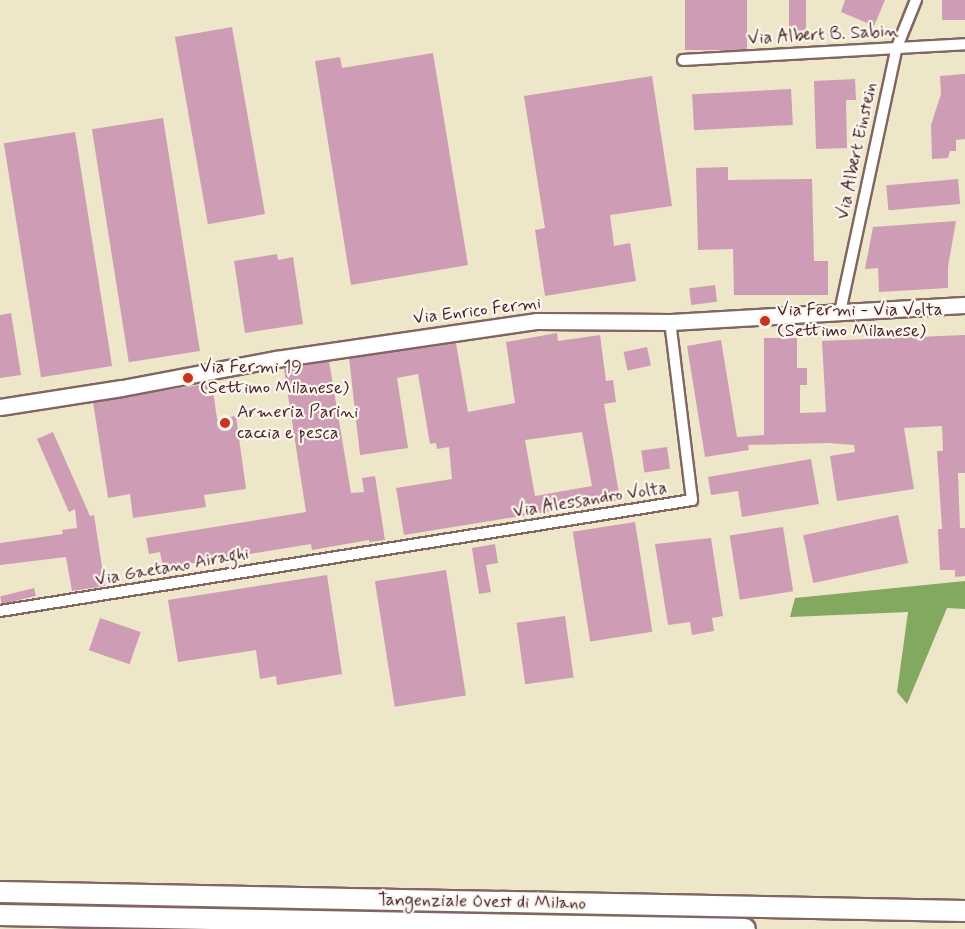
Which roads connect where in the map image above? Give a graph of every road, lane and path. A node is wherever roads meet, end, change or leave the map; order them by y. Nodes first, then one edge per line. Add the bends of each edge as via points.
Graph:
1 (916, 0) edge
2 (965, 44) edge
3 (897, 47) junction
4 (683, 60) dead end
5 (965, 305) edge
6 (840, 312) junction
7 (670, 322) junction
8 (0, 407) edge
9 (350, 553) joint
10 (0, 610) edge
11 (0, 892) edge
12 (965, 911) edge
13 (0, 915) edge
14 (745, 929) edge

1 - 3 street, Via Albert Einstein
2 - 3 street, Via Albert B. Sabin
3 - 4 street, Via Albert B. Sabin
3 - 6 street, Via Albert Einstein
5 - 6 street, Via Enrico Fermi
6 - 7 street, Via Enrico Fermi
7 - 8 street, Via Enrico Fermi via 537,321 276,359
7 - 9 street, Via Alessandro Volta via 692,500
9 - 10 street, Via Gaetano Airaghi
11 - 12 highway, Tangenziale Ovest di Milano
13 - 14 highway, Tangenziale Ovest di Milano

